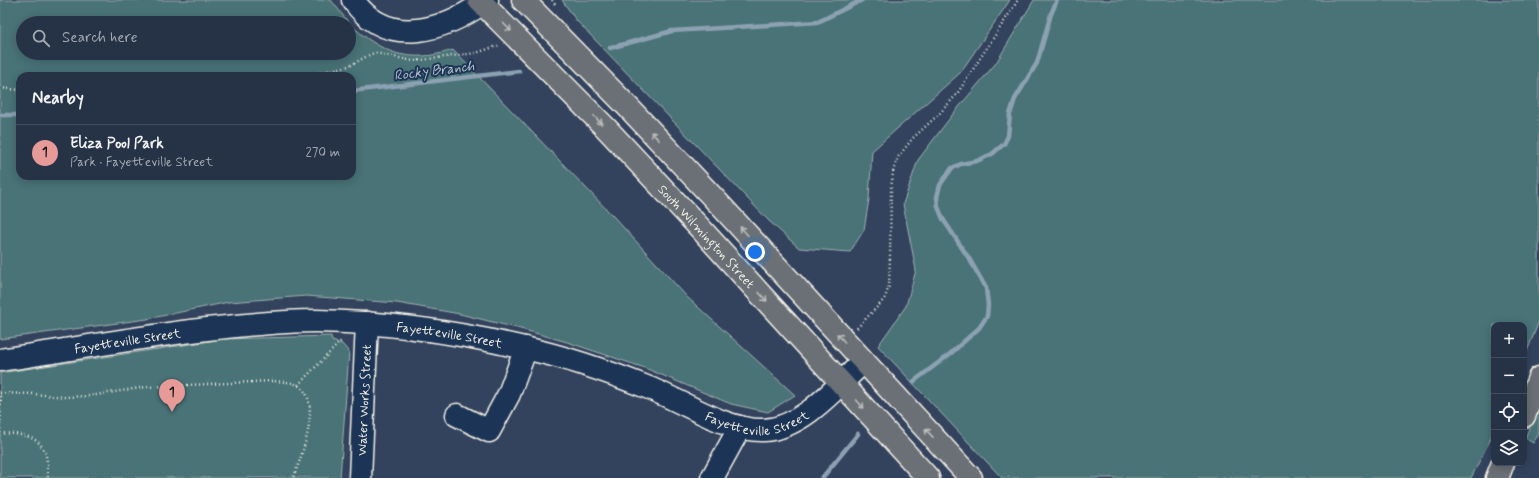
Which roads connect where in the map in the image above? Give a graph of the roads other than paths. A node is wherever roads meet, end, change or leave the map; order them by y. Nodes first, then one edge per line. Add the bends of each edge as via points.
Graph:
1 (354, 0) edge
2 (523, 0) edge
3 (483, 1) edge
4 (366, 323) junction
5 (526, 348) junction
6 (0, 360) edge
7 (863, 362) junction
8 (1539, 378) edge
9 (841, 383) junction
10 (1527, 408) edge
11 (457, 415) dead end
12 (740, 427) junction
13 (1502, 466) edge
14 (925, 477) edge
15 (360, 478) edge
16 (712, 478) edge
17 (971, 478) edge
18 (1497, 478) edge

1 - 3 street via 379,23 410,32 442,25
7 -> 2 main road via 717,201
3 -> 9 main road, South Wilmington Street via 700,228
4 - 5 street, Fayetteville Street via 467,336
4 - 6 street, Fayetteville Street via 315,321 253,324
4 - 15 street, Water Works Street
5 - 11 street via 509,394 489,431
5 - 12 street, Fayetteville Street via 580,362 651,388
7 - 9 street, Fayetteville Street
17 -> 7 main road
8 - 10 main road
9 - 12 street, Fayetteville Street via 792,423 763,430
9 -> 14 main road, South Wilmington Street
12 - 16 street
13 - 18 main road

